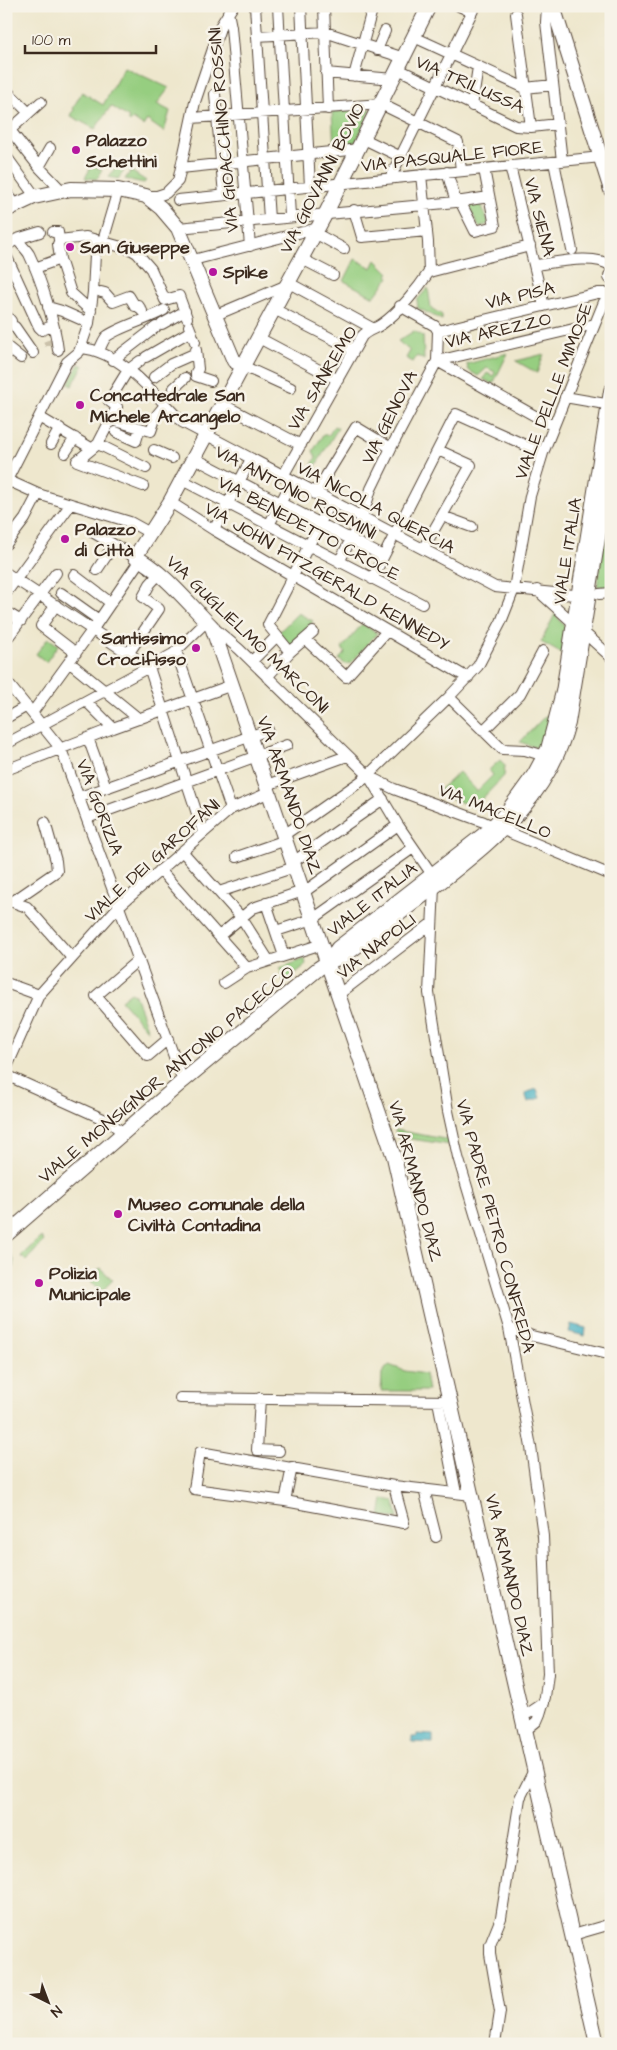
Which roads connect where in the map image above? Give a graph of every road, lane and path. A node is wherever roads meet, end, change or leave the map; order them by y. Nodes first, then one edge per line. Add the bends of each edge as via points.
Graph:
1 (255, 6) edge
2 (278, 6) edge
3 (301, 6) edge
4 (324, 6) edge
5 (373, 6) edge
6 (429, 6) edge
7 (459, 6) edge
8 (547, 6) edge
9 (553, 6) edge
10 (231, 9) edge
11 (474, 9) edge
12 (516, 14) dead end
13 (385, 31) dead end
14 (325, 32) junction
15 (302, 33) junction
16 (280, 34) junction
17 (257, 36) junction
18 (414, 38) junction
19 (362, 45) junction
20 (377, 50) junction
21 (451, 55) junction
22 (478, 67) junction
23 (398, 69) junction
24 (326, 73) junction
25 (354, 76) junction
26 (553, 85) junction
27 (435, 88) junction
28 (525, 88) junction
29 (6, 90) edge
30 (215, 94) dead end
31 (41, 102) dead end
32 (381, 104) junction
33 (472, 106) junction
34 (328, 109) junction
35 (306, 110) junction
36 (285, 111) junction
37 (262, 112) junction
38 (29, 113) junction
39 (238, 114) junction
40 (217, 115) junction
41 (192, 118) junction
42 (418, 122) junction
43 (558, 124) junction
44 (9, 127) edge
45 (531, 127) junction
46 (31, 137) dead end
47 (22, 144) junction
48 (361, 144) junction
49 (50, 148) dead end
50 (308, 154) junction
51 (6, 156) edge
52 (288, 157) junction
53 (401, 157) junction
54 (605, 157) edge
55 (265, 159) junction
56 (558, 161) junction
57 (242, 162) junction
58 (221, 164) junction
59 (510, 166) junction
60 (39, 167) junction
61 (181, 168) junction
62 (484, 169) junction
63 (461, 171) junction
64 (447, 172) junction
65 (421, 175) junction
66 (390, 178) junction
67 (178, 181) junction
68 (341, 184) junction
69 (310, 187) junction
70 (289, 189) junction
71 (61, 190) junction
72 (611, 190) edge
73 (122, 191) junction
74 (267, 191) junction
75 (6, 192) edge
76 (32, 192) dead end
77 (245, 193) junction
78 (224, 195) junction
79 (146, 196) junction
80 (489, 197) junction
81 (178, 200) junction
82 (458, 201) junction
83 (424, 204) junction
84 (11, 207) edge
85 (354, 210) junction
86 (326, 213) junction
87 (290, 216) junction
88 (269, 219) junction
89 (247, 221) junction
90 (175, 223) junction
91 (316, 230) junction
92 (427, 231) junction
93 (40, 232) dead end
94 (53, 232) dead end
95 (17, 239) junction
96 (103, 241) junction
97 (58, 244) dead end
98 (6, 246) edge
99 (250, 246) junction
100 (530, 246) junction
101 (344, 248) dead end
102 (572, 250) dead end
103 (6, 255) edge
104 (60, 259) junction
105 (302, 259) junction
106 (193, 260) junction
107 (535, 265) junction
108 (611, 266) edge
109 (35, 268) junction
110 (429, 272) junction
111 (333, 275) dead end
112 (288, 284) junction
113 (97, 292) junction
114 (611, 294) edge
115 (400, 306) junction
116 (544, 306) junction
117 (48, 307) junction
118 (274, 309) junction
119 (142, 310) dead end
120 (164, 310) dead end
121 (91, 311) junction
122 (216, 315) junction
123 (11, 321) edge
124 (188, 321) junction
125 (89, 323) junction
126 (595, 324) junction
127 (52, 326) junction
128 (372, 328) junction
129 (42, 330) junction
130 (438, 331) junction
131 (259, 338) junction
132 (6, 346) edge
133 (81, 348) junction
134 (196, 348) junction
135 (354, 350) junction
136 (99, 351) junction
137 (33, 353) dead end
138 (21, 358) dead end
139 (113, 360) junction
140 (437, 361) junction
141 (244, 366) junction
142 (128, 370) junction
143 (191, 376) junction
144 (150, 380) junction
145 (338, 380) junction
146 (210, 381) dead end
147 (291, 388) dead end
148 (168, 395) junction
149 (565, 397) junction
150 (610, 400) edge
151 (222, 404) junction
152 (39, 417) junction
153 (112, 420) junction
154 (553, 426) junction
155 (60, 428) junction
156 (140, 428) junction
157 (116, 432) dead end
158 (206, 435) junction
159 (75, 438) junction
160 (51, 444) dead end
161 (301, 444) junction
162 (95, 446) junction
163 (391, 448) junction
164 (154, 450) dead end
165 (438, 450) junction
166 (65, 453) dead end
167 (543, 453) junction
168 (172, 458) dead end
169 (194, 458) junction
170 (611, 458) edge
171 (251, 459) junction
172 (146, 468) dead end
173 (288, 479) junction
174 (182, 480) junction
175 (7, 481) edge
176 (239, 481) junction
177 (144, 486) dead end
178 (38, 494) junction
179 (315, 494) junction
180 (170, 502) junction
181 (332, 502) junction
182 (228, 503) junction
183 (71, 504) junction
184 (280, 504) junction
185 (442, 516) junction
186 (362, 518) junction
187 (320, 524) junction
188 (269, 525) junction
189 (472, 527) dead end
190 (214, 530) junction
191 (94, 533) dead end
192 (150, 533) junction
193 (394, 534) junction
194 (351, 540) junction
195 (6, 544) edge
196 (114, 546) junction
197 (308, 546) junction
198 (423, 550) junction
199 (382, 556) junction
200 (137, 558) junction
201 (339, 562) junction
202 (97, 570) dead end
203 (6, 573) edge
204 (56, 573) dead end
205 (159, 574) junction
206 (74, 575) dead end
207 (293, 576) junction
208 (16, 579) junction
209 (372, 579) junction
210 (514, 589) junction
211 (537, 590) junction
212 (6, 593) edge
213 (62, 593) dead end
214 (611, 593) edge
215 (41, 595) junction
216 (589, 595) junction
217 (111, 603) junction
218 (422, 604) dead end
219 (56, 605) junction
220 (6, 612) edge
221 (100, 620) junction
222 (21, 621) junction
223 (209, 624) junction
224 (93, 629) junction
225 (579, 629) junction
226 (387, 631) junction
227 (6, 634) edge
228 (276, 637) junction
229 (176, 651) junction
230 (542, 651) dead end
231 (290, 652) junction
232 (128, 654) junction
233 (611, 656) edge
234 (73, 657) junction
235 (252, 662) junction
236 (149, 667) junction
237 (267, 677) junction
238 (468, 678) junction
239 (6, 681) edge
240 (232, 685) junction
241 (105, 691) junction
242 (449, 697) junction
243 (193, 699) junction
244 (86, 701) junction
245 (30, 709) junction
246 (163, 710) junction
247 (6, 718) edge
248 (139, 719) junction
249 (42, 725) junction
250 (113, 728) junction
251 (268, 730) dead end
252 (483, 731) junction
253 (250, 736) junction
254 (88, 738) junction
255 (6, 744) edge
256 (287, 745) dead end
257 (61, 749) junction
258 (210, 750) junction
259 (257, 756) junction
260 (347, 756) junction
261 (545, 756) junction
262 (180, 761) junction
263 (6, 770) edge
264 (218, 771) junction
265 (368, 775) junction
266 (186, 782) junction
267 (106, 787) junction
268 (268, 789) junction
269 (80, 797) junction
270 (383, 799) junction
271 (231, 809) junction
272 (88, 818) junction
273 (45, 822) dead end
274 (398, 825) junction
275 (498, 829) junction
276 (202, 832) junction
277 (285, 838) junction
278 (413, 848) junction
279 (182, 851) junction
280 (237, 857) dead end
281 (294, 865) junction
282 (160, 870) junction
283 (611, 875) edge
284 (433, 881) junction
285 (218, 892) junction
286 (304, 892) junction
287 (9, 901) edge
288 (266, 903) junction
289 (120, 906) junction
290 (241, 917) junction
291 (313, 919) junction
292 (432, 923) junction
293 (276, 931) junction
294 (219, 936) junction
295 (322, 944) junction
296 (284, 956) junction
297 (72, 958) junction
298 (139, 959) junction
299 (269, 961) junction
300 (328, 962) junction
301 (247, 968) junction
302 (6, 983) edge
303 (224, 984) dead end
304 (339, 994) junction
305 (39, 995) junction
306 (168, 1039) junction
307 (6, 1069) edge
308 (6, 1075) edge
309 (183, 1081) junction
310 (123, 1133) junction
311 (6, 1235) edge
312 (508, 1328) junction
313 (611, 1355) edge
314 (180, 1398) dead end
315 (260, 1398) junction
316 (445, 1401) junction
317 (280, 1452) dead end
318 (292, 1467) junction
319 (394, 1486) junction
320 (424, 1488) junction
321 (456, 1492) junction
322 (472, 1495) junction
323 (285, 1501) junction
324 (436, 1537) dead end
325 (544, 1703) junction
326 (523, 1715) junction
327 (526, 1730) junction
328 (535, 1768) junction
329 (611, 1924) edge
330 (573, 1935) junction
331 (495, 2044) edge
332 (597, 2044) edge

1 - 17 street
2 - 16 street
3 - 15 street
4 - 14 street
5 - 19 street
6 - 18 main road, VIA GIOVANNI BOVIO
7 - 11 street
8 - 26 street
9 - 54 main road
10 - 39 street, VIA GIOACCHINO ROSSINI
10 - 41 street via 221,26
11 - 21 street
12 - 28 street
13 - 20 street
14 - 15 street
14 - 19 street
14 - 24 street
15 - 16 street
15 - 35 street
16 - 17 street
16 - 36 street
17 - 37 street
18 - 21 street
18 - 23 main road, VIA GIOVANNI BOVIO
19 - 20 street
19 - 25 street
20 - 23 street
21 - 22 street
21 - 27 street
22 - 28 street
22 - 33 street
23 - 25 street
23 - 27 street, VIA TRILUSSA
23 - 32 main road, VIA GIOVANNI BOVIO
24 - 25 street
24 - 34 street
26 - 28 street
26 - 43 street
27 - 33 street, VIA TRILUSSA
27 - 42 street
28 - 45 street
29 - 38 street
30 - 40 street
31 - 38 street
32 - 34 street
32 - 42 street
32 - 48 main road, VIA GIOVANNI BOVIO
33 - 45 street, VIA TRILUSSA via 516,126
34 - 35 street
35 - 36 street
35 - 50 street
36 - 37 street
36 - 52 street
37 - 39 street
37 - 55 street
38 - 44 street
39 - 40 street
39 - 57 street, VIA GIOACCHINO ROSSINI
40 - 41 street
40 - 58 street
41 - 61 street
42 - 53 street
42 - 63 street via 458,142
43 - 45 street, VIA TRILUSSA
43 - 56 street
44 - 47 street
46 - 47 street
47 - 60 street
48 - 50 street
48 - 53 street
48 - 68 main road, VIA GIOVANNI BOVIO
49 - 60 street
50 - 52 street
50 - 69 street
51 - 76 street
52 - 55 street
52 - 70 street
53 - 66 street
54 - 56 street, VIA PASQUALE FIORE
54 - 72 main road
55 - 57 street
55 - 74 street
56 - 59 street, VIA PASQUALE FIORE
56 - 102 street
57 - 58 street
57 - 77 street, VIA GIOACCHINO ROSSINI
58 - 61 street
58 - 78 street
59 - 62 street, VIA PASQUALE FIORE
59 - 100 street, VIA SIENA
60 - 71 street
61 - 67 street
62 - 63 street, VIA PASQUALE FIORE
62 - 80 street
63 - 64 street, VIA PASQUALE FIORE
64 - 65 street, VIA PASQUALE FIORE
64 - 82 street
65 - 66 street, VIA PASQUALE FIORE
65 - 83 street
66 - 68 street, VIA PASQUALE FIORE
67 - 79 street via 166,192
67 - 81 street
68 - 69 street, VIA PASQUALE FIORE
68 - 86 main road, VIA GIOVANNI BOVIO
69 - 70 street, VIA PASQUALE FIORE
70 - 74 street, VIA PASQUALE FIORE
70 - 87 street
71 - 73 main road
71 - 84 main road
73 - 79 main road
73 - 96 street
74 - 77 street, VIA PASQUALE FIORE
74 - 88 street
75 - 84 street
77 - 78 street, VIA PASQUALE FIORE
77 - 89 street, VIA GIOACCHINO ROSSINI
78 - 81 street, VIA PASQUALE FIORE
79 - 90 main road
80 - 82 street
80 - 82 street via 496,226 475,231
81 - 90 street
82 - 83 street
83 - 85 street
83 - 92 street
85 - 86 street
85 - 92 street via 362,237
86 - 87 street
86 - 91 main road, VIA GIOVANNI BOVIO
87 - 88 street
88 - 89 street
89 - 90 street
89 - 99 street, VIA GIOACCHINO ROSSINI
90 - 106 main road
91 - 99 street
91 - 101 street
91 - 105 main road, VIA GIOVANNI BOVIO
92 - 110 street
93 - 95 street
94 - 96 street via 58,232 59,240 86,236
95 - 98 street
95 - 109 street
96 - 113 street via 95,254
96 - 124 street via 137,253 151,269 165,300 178,296
97 - 104 street
99 - 106 street
100 - 107 street, VIA SIENA
100 - 110 street
103 - 129 street
104 - 109 street
104 - 121 street via 71,293
105 - 111 street
105 - 112 main road, VIA GIOVANNI BOVIO
106 - 122 main road
107 - 108 street via 587,260
107 - 116 street, VIA SIENA
109 - 117 street
110 - 115 street, VIA SANREMO
112 - 118 main road, VIA GIOVANNI BOVIO
112 - 122 street
112 - 128 street
113 - 119 street via 106,292 113,302 129,296
113 - 121 street
114 - 116 street, VIA PISA via 598,293
114 - 126 street, VIALE DELLE MIMOSE
115 - 128 street, VIA SANREMO via 382,324
115 - 130 street via 436,326
116 - 130 street, VIA PISA
117 - 125 street
117 - 127 street
118 - 131 main road, VIA GIOVANNI BOVIO
118 - 135 street
120 - 136 street via 114,331 105,338
121 - 125 street
122 - 141 main road via 234,361
123 - 137 street
124 - 134 street
124 - 139 street via 159,325
124 - 142 street
125 - 133 street
126 - 140 street, VIA AREZZO
126 - 149 street, VIALE DELLE MIMOSE
127 - 129 street
127 - 129 street via 52,346
128 - 135 street, VIA SANREMO via 362,336
130 - 140 street, VIA GENOVA
131 - 141 main road, VIA GIOVANNI BOVIO
131 - 145 street
132 - 138 street
133 - 136 street
133 - 152 street via 67,362
134 - 143 street via 198,369
134 - 144 street
135 - 145 street, VIA SANREMO
136 - 139 street, VIA NICOLA QUERCIA
139 - 142 street, VIA NICOLA QUERCIA
140 - 154 street
140 - 163 street, VIA GENOVA
141 - 147 street
141 - 151 main road, VIA GIOVANNI BOVIO
142 - 144 street, VIA NICOLA QUERCIA
142 - 153 street via 109,401 118,407
143 - 146 street
143 - 148 street
144 - 148 street, VIA NICOLA QUERCIA
145 - 161 street, VIA SANREMO
148 - 156 street via 151,431
148 - 158 street, VIA NICOLA QUERCIA via 182,422
149 - 150 street
149 - 154 street, VIALE DELLE MIMOSE
150 - 216 main road, VIALE ITALIA
151 - 158 main road, VIA GIOVANNI BOVIO
151 - 161 street
152 - 155 street
152 - 175 street
153 - 156 street
153 - 162 street
154 - 167 street, VIALE DELLE MIMOSE
155 - 159 street
155 - 160 street
156 - 157 street via 136,441
158 - 169 main road, VIA GIOVANNI BOVIO
158 - 171 street, VIA NICOLA QUERCIA
159 - 162 street
159 - 166 street
161 - 173 street, VIA SANREMO
162 - 172 street
162 - 177 street via 77,461
163 - 179 street via 356,428
163 - 186 street, VIA GENOVA via 371,489
164 - 168 street
165 - 167 street via 456,414
165 - 185 street via 470,465
165 - 193 street
167 - 210 street, VIALE DELLE MIMOSE via 530,496
169 - 174 main road, VIA GIOVANNI BOVIO
169 - 176 street, VIA ANTONIO ROSMINI
170 - 216 main road, VIALE ITALIA
171 - 173 street, VIA NICOLA QUERCIA
171 - 176 street
173 - 179 street, VIA NICOLA QUERCIA
173 - 184 street, VIA SANREMO
174 - 180 main road, VIA GIOVANNI BOVIO
174 - 182 street, VIA BENEDETTO CROCE
175 - 178 street
176 - 182 street
176 - 184 street, VIA ANTONIO ROSMINI
178 - 183 street
178 - 195 street
179 - 181 street, VIA NICOLA QUERCIA
180 - 190 street, VIA JOHN FITZGERALD KENNEDY
180 - 192 main road, VIA GIOVANNI BOVIO
181 - 186 street, VIA NICOLA QUERCIA
181 - 187 street
182 - 188 street, VIA BENEDETTO CROCE
182 - 190 street
183 - 192 street via 130,522
183 - 208 street
184 - 187 street, VIA ANTONIO ROSMINI
184 - 188 street, VIA SANREMO
185 - 189 street
185 - 198 street
186 - 193 street, VIA NICOLA QUERCIA
186 - 194 street, VIA GENOVA
187 - 194 street, VIA ANTONIO ROSMINI
187 - 197 street
188 - 197 street, VIA BENEDETTO CROCE
190 - 207 street, VIA JOHN FITZGERALD KENNEDY
191 - 196 street, VIA GUGLIELMO MARCONI
192 - 200 main road, VIA GIOVANNI BOVIO
193 - 198 street, VIA NICOLA QUERCIA
193 - 199 street
194 - 199 street, VIA ANTONIO ROSMINI
194 - 201 street, VIA GENOVA
196 - 200 street, VIA GUGLIELMO MARCONI
196 - 202 street
197 - 201 street, VIA BENEDETTO CROCE
197 - 207 street
198 - 210 street, VIA NICOLA QUERCIA via 495,587
199 - 209 street
200 - 205 main road, VIA GUGLIELMO MARCONI
200 - 217 street
201 - 209 street, VIA BENEDETTO CROCE
203 - 208 street
204 - 215 street
205 - 223 main road, VIA GUGLIELMO MARCONI
205 - 232 street via 143,597 159,609
206 - 217 street
207 - 226 street, VIA JOHN FITZGERALD KENNEDY
207 - 228 street via 268,625
208 - 212 street
208 - 215 street
209 - 218 street, VIA BENEDETTO CROCE
210 - 211 street, VIA NICOLA QUERCIA
210 - 238 street, VIALE DELLE MIMOSE via 501,622 478,666
211 - 216 street, VIA NICOLA QUERCIA
211 - 225 street
213 - 221 street
214 - 216 street, VIA NICOLA QUERCIA
215 - 219 street
215 - 222 street
216 - 225 main road, VIALE ITALIA
217 - 221 street
219 - 224 street
219 - 234 street via 41,626
220 - 222 street
221 - 224 street
222 - 227 street via 9,636
223 - 229 street
223 - 235 street, VIA GUGLIELMO MARCONI
223 - 240 main road, VIA ARMANDO DIAZ
224 - 232 street
224 - 234 street
225 - 233 street
225 - 261 main road, VIALE ITALIA via 557,722
225 - 275 main road, VIALE ITALIA via 568,723 561,746 537,789
226 - 231 street via 346,677 310,636
226 - 238 street, VIA JOHN FITZGERALD KENNEDY
228 - 231 street
228 - 235 street
229 - 236 street
229 - 243 street
230 - 252 street via 520,694
231 - 237 street
232 - 236 street
234 - 241 street
234 - 245 street
235 - 237 street, VIA GUGLIELMO MARCONI
236 - 241 street
236 - 246 street
237 - 260 street, VIA GUGLIELMO MARCONI
238 - 242 street, VIALE DELLE MIMOSE
239 - 245 street, VIA GORIZIA
240 - 243 street
240 - 253 main road, VIA ARMANDO DIAZ
241 - 244 street
241 - 248 street
242 - 252 street
242 - 265 street, VIALE DELLE MIMOSE
243 - 246 street
243 - 258 street
244 - 249 street
244 - 250 street
245 - 247 street
245 - 249 street, VIA GORIZIA
246 - 248 street
246 - 262 street
248 - 250 street
249 - 255 street
249 - 257 street, VIA GORIZIA
250 - 254 street
251 - 253 street
252 - 261 street via 502,749 525,750
253 - 258 street
253 - 259 main road, VIA ARMANDO DIAZ
254 - 257 street
254 - 267 street
256 - 259 street
257 - 263 street
257 - 269 street, VIA GORIZIA
258 - 262 street
258 - 264 street
259 - 264 street
259 - 268 main road, VIA ARMANDO DIAZ
260 - 265 street, VIA GUGLIELMO MARCONI
260 - 268 street, VIALE DEI GAROFANI
261 - 275 main road, VIALE ITALIA
262 - 266 street
262 - 267 street
264 - 266 street
264 - 271 street
265 - 270 street
265 - 275 street, VIA MACELLO via 394,789
265 - 277 street, VIALE DELLE MIMOSE
266 - 272 street
266 - 276 street
267 - 269 street
268 - 271 street, VIALE DEI GAROFANI
268 - 277 main road, VIA ARMANDO DIAZ
269 - 272 street, VIA GORIZIA
270 - 274 street
270 - 281 street
271 - 276 street, VIALE DEI GAROFANI
272 - 289 street, VIA GORIZIA
273 - 287 street via 56,871
274 - 278 street
274 - 286 street
275 - 283 street, VIA MACELLO
275 - 284 main road, VIALE ITALIA
276 - 279 street, VIALE DEI GAROFANI
277 - 280 street, VIALE DELLE MIMOSE
277 - 281 main road, VIA ARMANDO DIAZ
278 - 284 street
278 - 291 street
279 - 282 street, VIALE DEI GAROFANI
279 - 285 street
281 - 285 street
281 - 286 main road, VIA ARMANDO DIAZ
282 - 289 street, VIALE DEI GAROFANI
282 - 294 street
284 - 292 street, VIA PADRE PIETRO CONFREDA
284 - 300 main road, VIALE ITALIA via 344,956
285 - 290 street
286 - 288 street
286 - 291 main road, VIA ARMANDO DIAZ
287 - 297 street via 27,907
288 - 290 street
288 - 293 street
289 - 297 street, VIALE DEI GAROFANI
289 - 298 street, VIA GORIZIA
290 - 294 street
290 - 299 street
291 - 293 street
291 - 295 main road, VIA ARMANDO DIAZ
292 - 304 street, VIA NAPOLI
292 - 312 street, VIA PADRE PIETRO CONFREDA via 429,993 452,1135
293 - 296 street
294 - 301 street
295 - 296 street
295 - 300 main road, VIA ARMANDO DIAZ
296 - 299 street
297 - 305 street, VIALE DEI GAROFANI
298 - 306 street, VIA GORIZIA
298 - 306 street via 96,996 148,1056
299 - 301 street
300 - 304 main road, VIA ARMANDO DIAZ
300 - 309 main road, VIALE MONSIGNOR ANTONIO PACECCO
301 - 303 street
302 - 305 street
304 - 316 main road, VIA ARMANDO DIAZ via 394,1157
305 - 307 street, VIALE DEI GAROFANI
306 - 309 street, VIA GORIZIA
308 - 310 street via 110,1122
309 - 310 main road, VIALE MONSIGNOR ANTONIO PACECCO
310 - 311 main road, VIALE MONSIGNOR ANTONIO PACECCO
312 - 313 street
312 - 325 street, VIA PADRE PIETRO CONFREDA via 531,1447 543,1536 548,1661
314 - 315 street
315 - 316 street
315 - 317 street via 258,1450
316 - 321 street
316 - 322 main road, VIA ARMANDO DIAZ
318 - 319 street
318 - 323 street
318 - 323 street via 200,1452 194,1488
319 - 320 street
319 - 323 street via 404,1523
320 - 321 street
320 - 324 street
321 - 322 street
322 - 326 main road, VIA ARMANDO DIAZ
325 - 326 street
325 - 327 street, VIA PADRE PIETRO CONFREDA via 536,1721
326 - 327 main road, VIA ARMANDO DIAZ
327 - 328 main road, VIA ARMANDO DIAZ
328 - 330 main road, VIA ARMANDO DIAZ
328 - 331 street via 520,1798 501,1918 490,1945 500,2012
329 - 330 street
330 - 332 main road, VIA ARMANDO DIAZ

